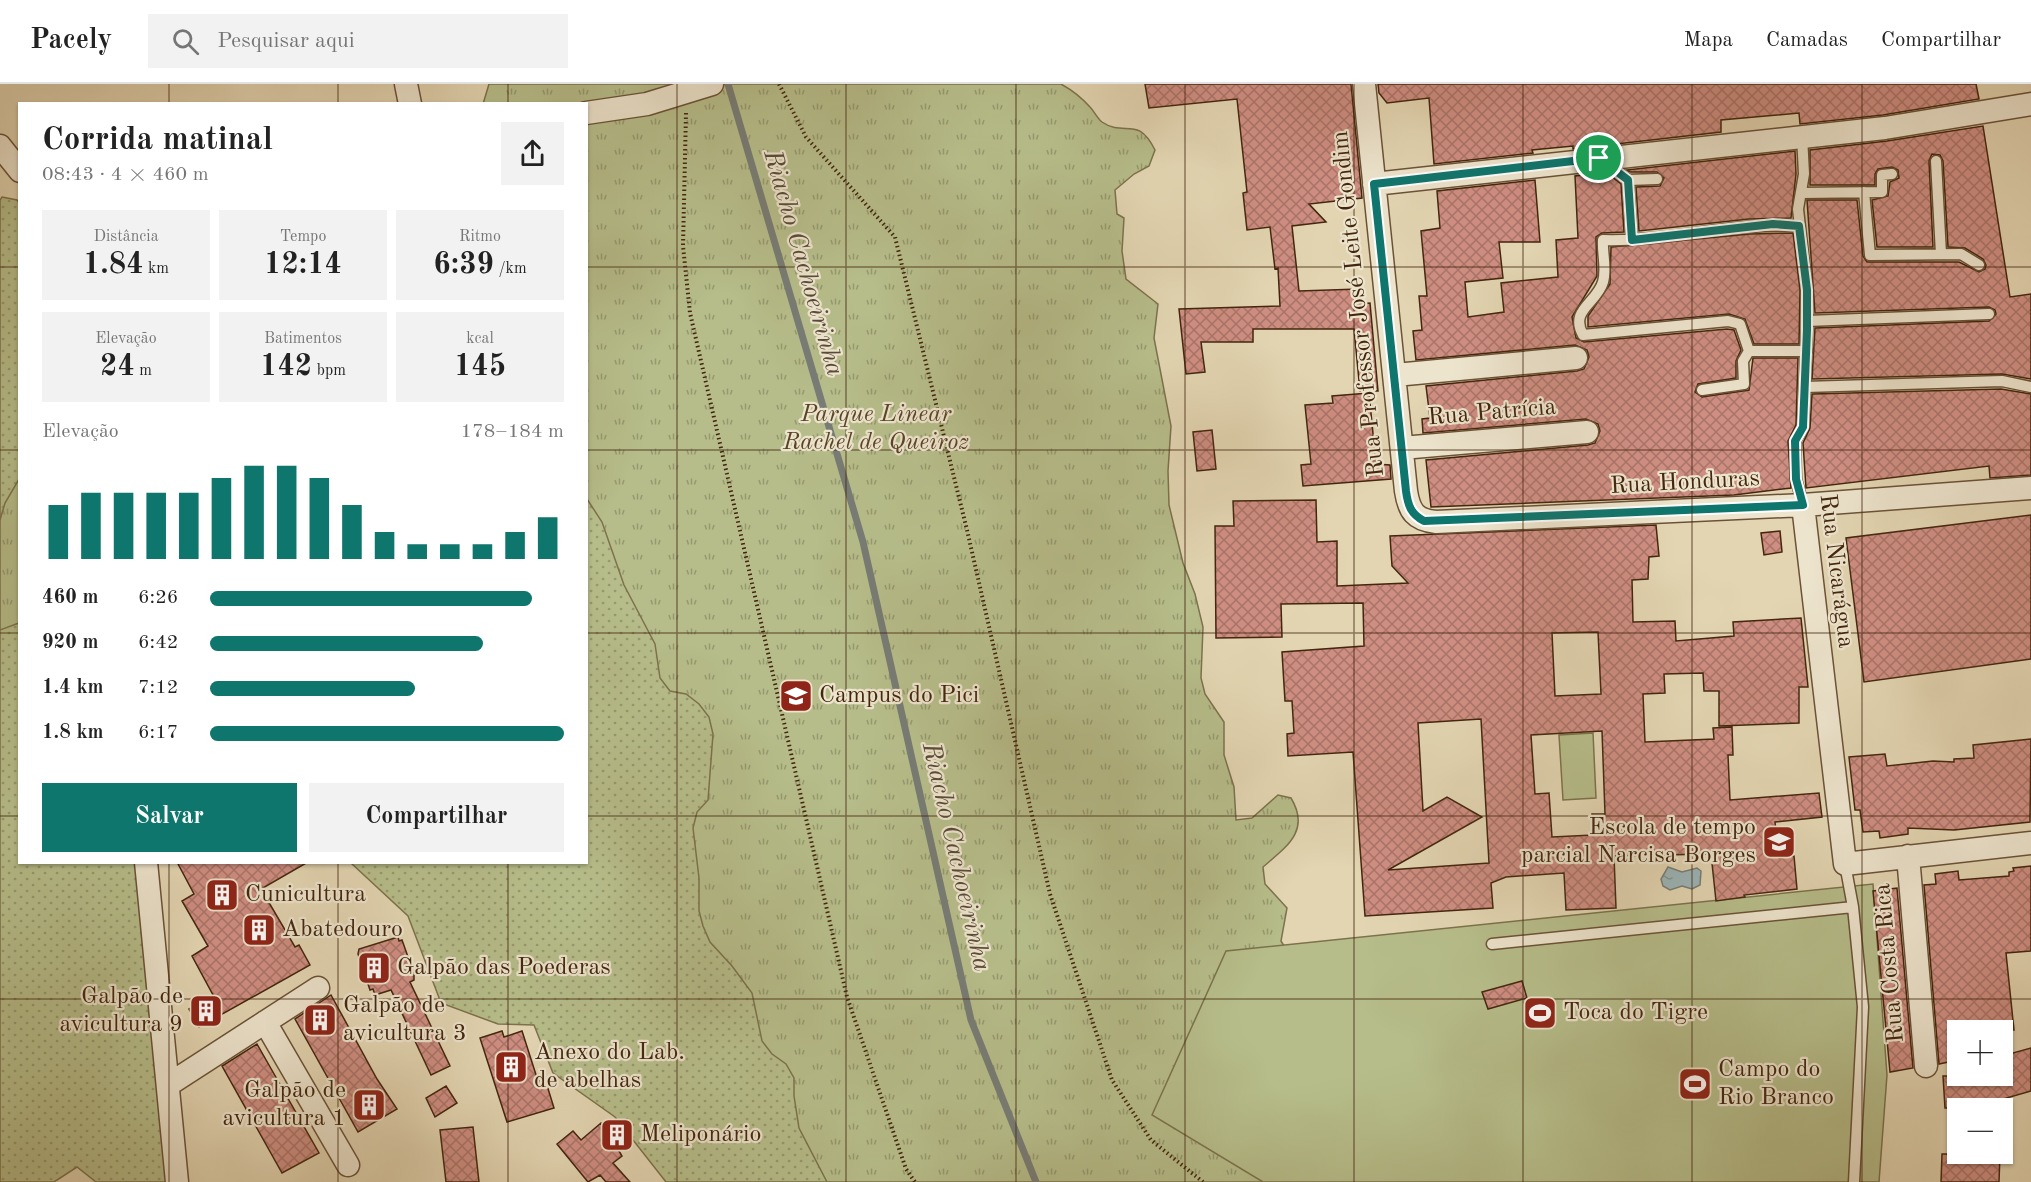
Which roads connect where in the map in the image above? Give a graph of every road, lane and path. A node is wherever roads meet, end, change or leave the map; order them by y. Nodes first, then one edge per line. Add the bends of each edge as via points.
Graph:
1 (406, 84) edge
2 (778, 84) edge
3 (1364, 84) edge
4 (700, 89) edge
5 (410, 102) edge
6 (2031, 104) edge
7 (588, 113) edge
8 (1802, 136) junction
9 (0, 146) edge
10 (1599, 158) junction
11 (1936, 161) dead end
12 (18, 168) edge
13 (1892, 174) dead end
14 (1657, 178) dead end
15 (1628, 180) junction
16 (1374, 184) junction
17 (1864, 192) junction
18 (1801, 193) junction
19 (1799, 226) junction
20 (1632, 240) junction
21 (1941, 254) junction
22 (1979, 265) dead end
23 (1989, 314) dead end
24 (1807, 321) junction
25 (1749, 351) junction
26 (1807, 351) junction
27 (1576, 358) dead end
28 (1395, 375) junction
29 (1805, 387) junction
30 (2031, 387) edge
31 (1702, 390) dead end
32 (1587, 432) dead end
33 (1402, 448) junction
34 (2031, 488) edge
35 (1803, 505) junction
36 (1415, 516) joint
37 (2031, 843) edge
38 (1908, 856) junction
39 (146, 864) edge
40 (1845, 864) junction
41 (1853, 907) junction
42 (1492, 944) dead end
43 (318, 988) dead end
44 (265, 1022) junction
45 (1926, 1066) dead end
46 (168, 1085) junction
47 (348, 1165) dead end
48 (177, 1182) edge
49 (915, 1182) edge
50 (1203, 1182) edge
51 (1854, 1182) edge

1 - 5 street
2 - 50 path via 806,137 896,237 1050,894 1112,1080 1151,1140
3 - 16 street, Rua Professor José Leite Gondim
4 - 7 street via 647,104
4 - 49 path via 683,246 690,313 847,997 906,1169
6 - 8 street via 1885,128
8 - 10 street
8 - 18 lane, Rua Nicarágua
9 - 12 street
10 - 15 lane
10 - 16 street
11 - 21 lane
13 - 17 lane via 1882,175 1882,192
14 - 15 lane
15 - 20 lane
16 - 28 street, Rua Professor José Leite Gondim
17 - 18 lane
17 - 21 lane via 1868,254
18 - 19 lane, Rua Nicarágua
19 - 20 lane via 1773,224
19 - 24 lane, Rua Nicarágua
20 - 25 lane via 1603,240 1603,281 1595,297 1580,311 1583,335 1736,322 1745,333
21 - 22 lane via 1961,254
23 - 24 lane
24 - 26 lane, Rua Nicarágua
25 - 26 lane
25 - 31 lane via 1743,361 1744,384
26 - 29 lane, Rua Nicarágua
27 - 28 street
28 - 33 street, Rua Professor José Leite Gondim
29 - 30 lane via 2002,381
29 - 35 lane, Rua Nicarágua via 1803,427 1795,441 1796,479
32 - 33 street, Rua Patrícia
33 - 36 street, Rua Professor José Leite Gondim via 1408,506
34 - 35 street, Rua Honduras
35 - 36 street, Rua Honduras via 1436,522
35 - 40 street, Rua Nicarágua
37 - 38 street
38 - 40 street
38 - 45 street, Rua Costa Rica
39 - 46 street
40 - 41 lane
41 - 42 lane
41 - 51 lane via 1863,1007
43 - 44 street
44 - 46 street
44 - 47 street
46 - 48 street

